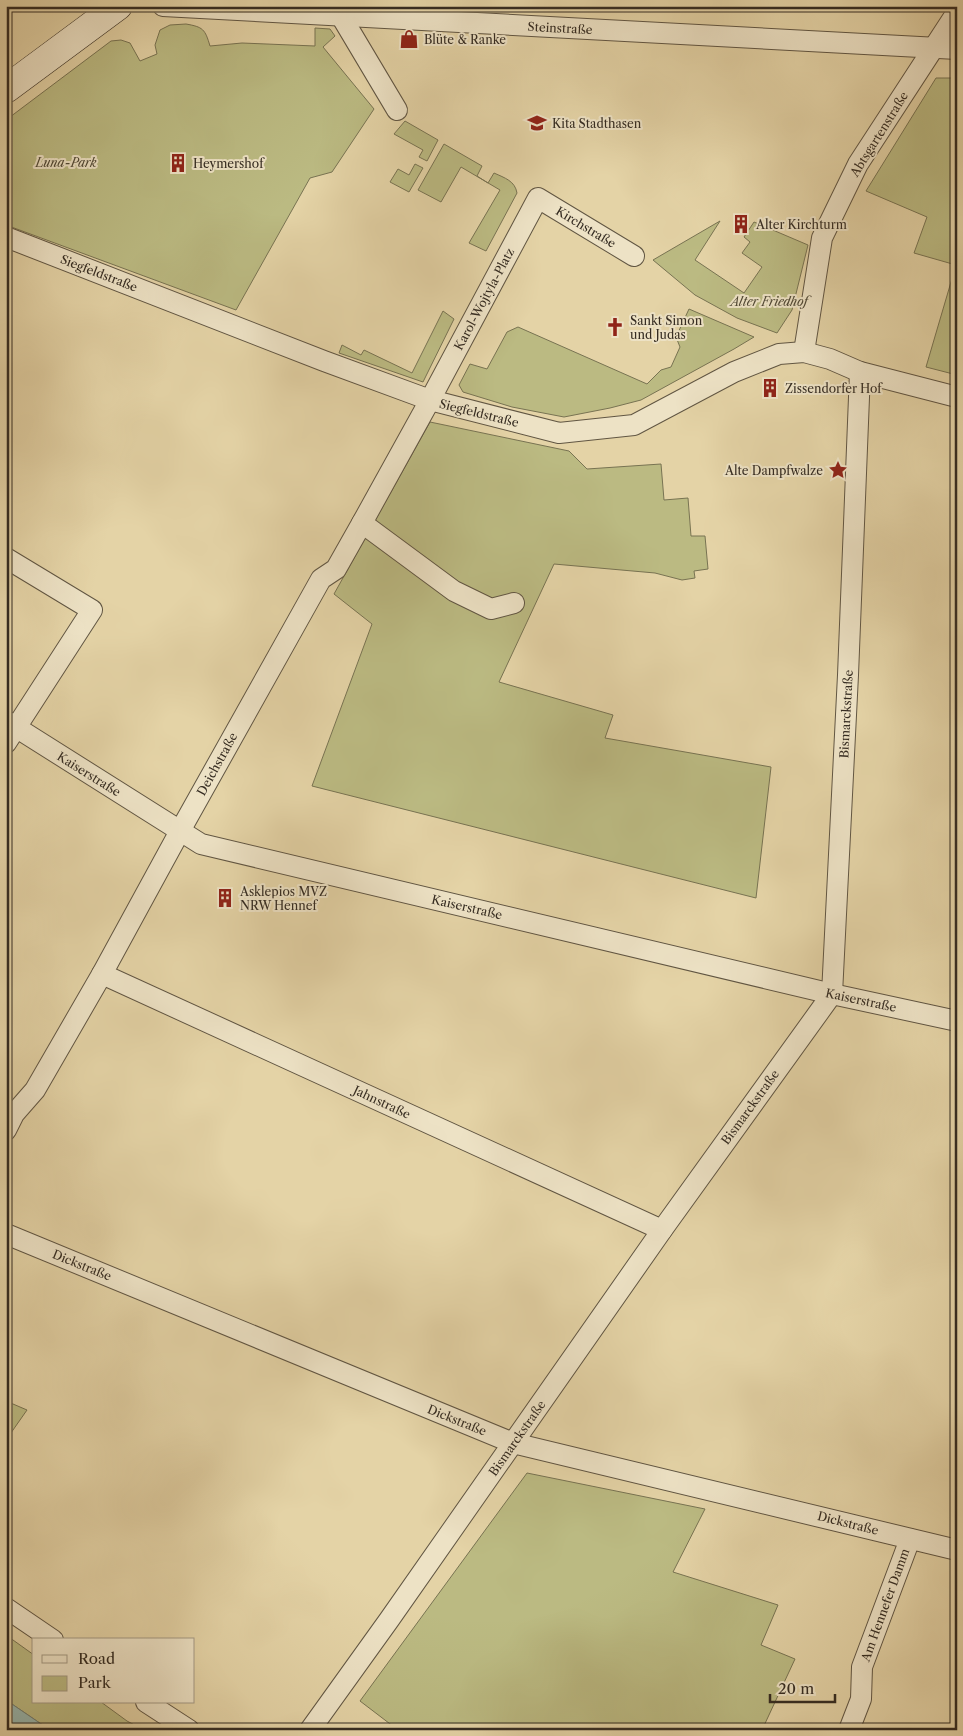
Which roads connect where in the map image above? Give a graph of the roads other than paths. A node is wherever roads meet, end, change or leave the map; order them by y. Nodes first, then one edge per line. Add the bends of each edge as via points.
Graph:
1 (118, 6) edge
2 (163, 6) edge
3 (957, 12) edge
4 (342, 16) junction
5 (935, 48) junction
6 (957, 49) edge
7 (6, 89) edge
8 (397, 110) dead end
9 (538, 198) joint
10 (6, 238) edge
11 (634, 256) dead end
12 (804, 352) junction
13 (860, 372) junction
14 (957, 396) edge
15 (430, 400) junction
16 (362, 523) junction
17 (6, 558) edge
18 (514, 603) dead end
19 (9, 730) edge
20 (180, 831) junction
21 (102, 974) junction
22 (832, 994) junction
23 (957, 1021) edge
24 (6, 1130) edge
25 (662, 1230) junction
26 (6, 1234) edge
27 (513, 1443) junction
28 (910, 1538) junction
29 (957, 1550) edge
30 (6, 1608) edge
31 (50, 1638) edge
32 (149, 1704) edge
33 (188, 1730) edge
34 (310, 1730) edge
35 (849, 1730) edge

1 - 7 main road
2 - 4 street, Steinstraße
3 - 5 street, Abtsgartenstraße
4 - 5 street, Steinstraße
4 - 8 street
5 - 6 street, Steinstraße
5 - 12 street, Abtsgartenstraße via 858,164 822,238
9 - 11 street, Kirchstraße
9 - 15 street, Karol-Wojtyla-Platz
10 - 15 street, Siegfeldstraße
12 - 13 street, Siegfeldstraße
12 - 15 street, Siegfeldstraße via 779,354 734,372 634,425 560,433
13 - 14 street, Siegfeldstraße
13 - 22 street, Bismarckstraße
15 - 16 street, Deichstraße
16 - 18 street via 454,591 491,609
16 - 20 street, Deichstraße via 336,568 321,580
17 - 19 street via 92,610
19 - 20 street, Kaiserstraße
20 - 21 street, Deichstraße
20 - 22 street, Kaiserstraße via 201,844
21 - 24 street, Deichstraße via 35,1090 14,1114
21 - 25 street, Jahnstraße
22 - 23 street, Kaiserstraße
22 - 25 street, Bismarckstraße
25 - 27 street, Bismarckstraße
26 - 27 street, Dickstraße
27 - 28 street, Dickstraße
27 - 34 street, Bismarckstraße
28 - 29 street, Dickstraße
28 - 35 street, Am Hennefer Damm via 862,1667 861,1699
30 - 31 street
32 - 33 street

